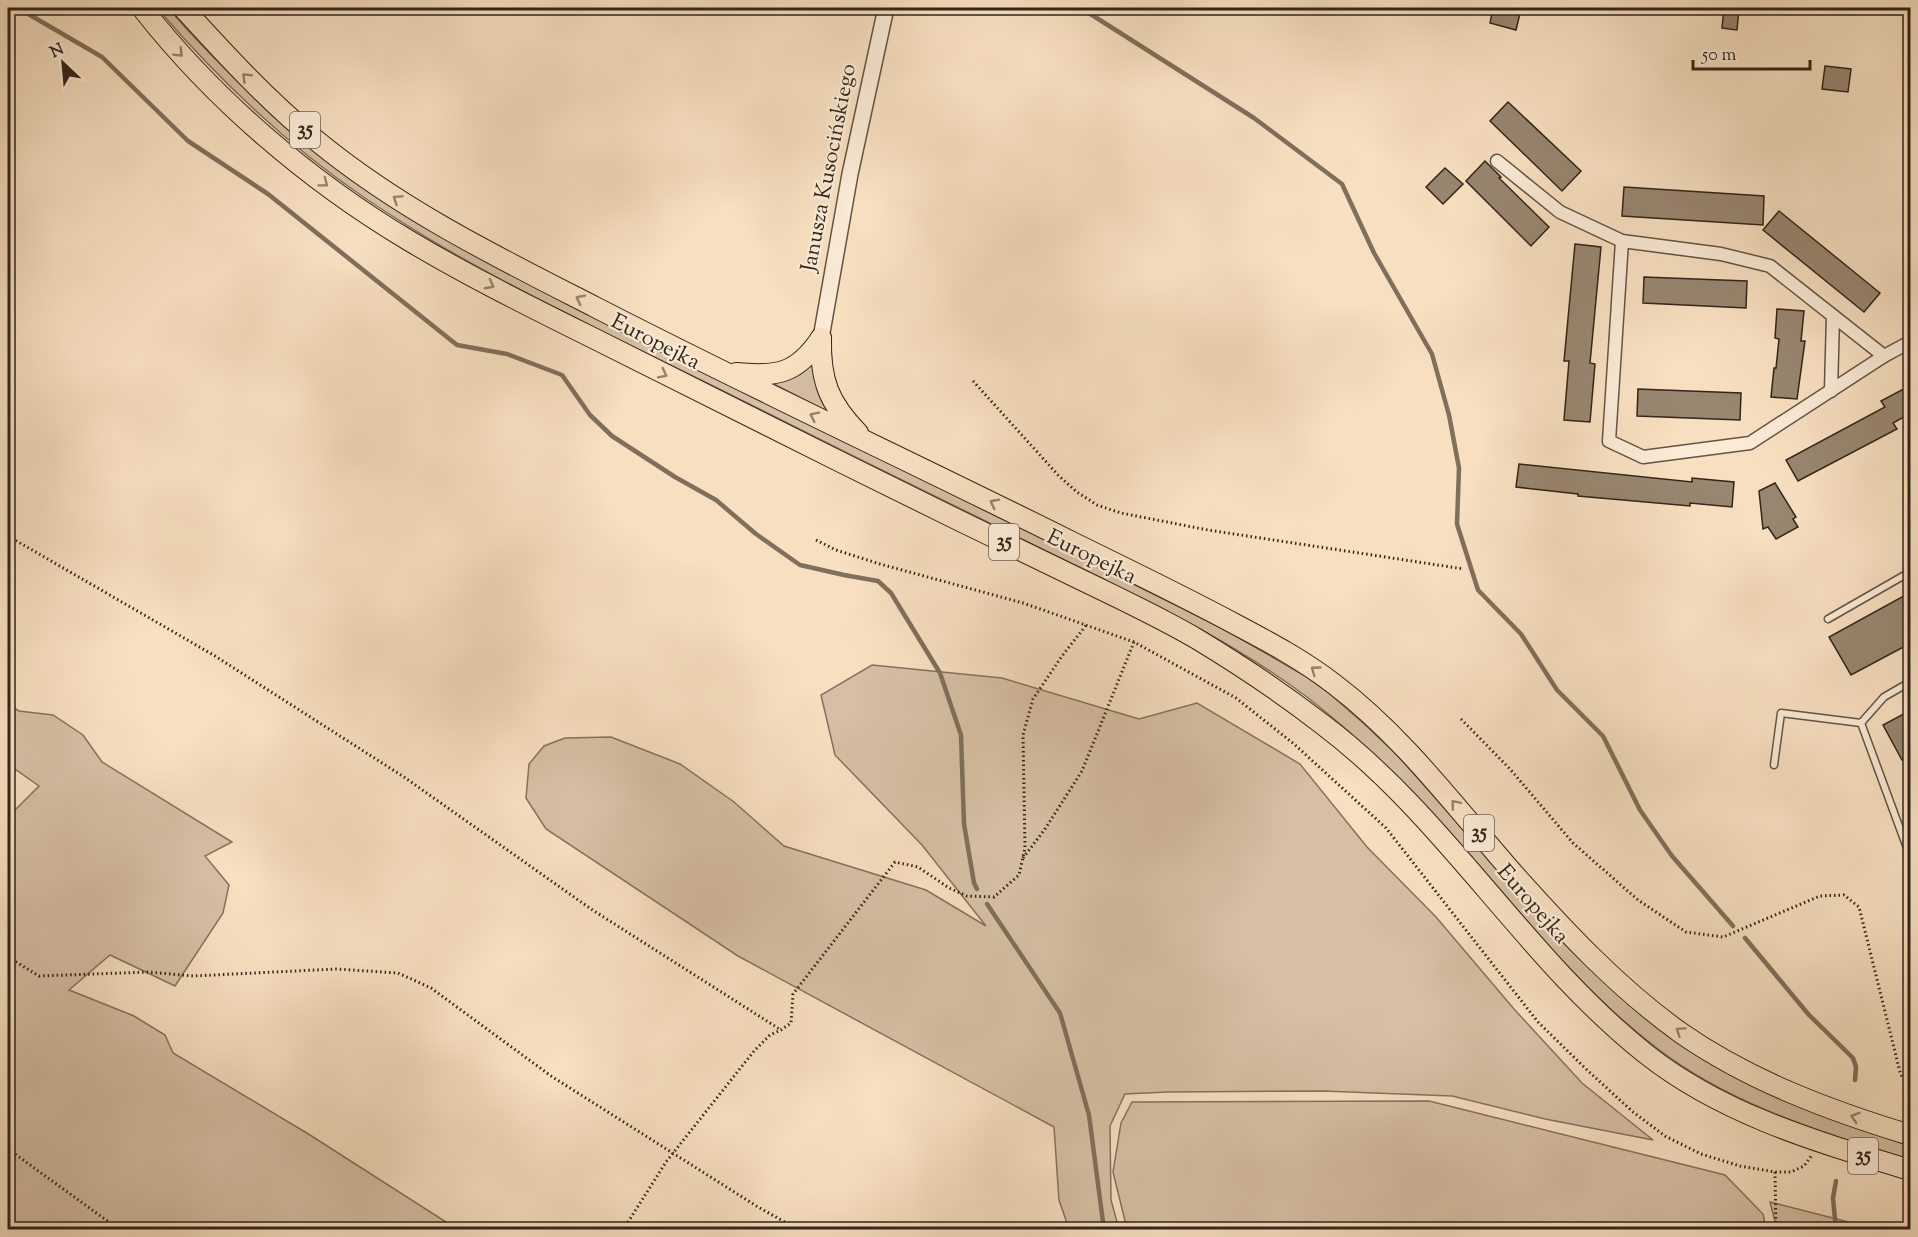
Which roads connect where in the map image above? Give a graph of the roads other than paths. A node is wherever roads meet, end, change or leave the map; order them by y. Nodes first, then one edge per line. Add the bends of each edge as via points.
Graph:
1 (142, 8) edge
2 (183, 8) edge
3 (886, 8) edge
4 (1497, 161) dead end
5 (1622, 242) junction
6 (1833, 316) junction
7 (821, 338) junction
8 (1911, 342) edge
9 (1884, 356) junction
10 (726, 373) junction
11 (1831, 391) junction
12 (866, 442) junction
13 (1911, 572) edge
14 (1828, 619) dead end
15 (1911, 682) edge
16 (1861, 723) junction
17 (1774, 765) dead end
18 (1911, 856) edge
19 (1911, 1134) edge
20 (1911, 1170) edge

1 -> 20 main road, Europejka / 35 via 168,41 246,120 355,206 409,241 550,317 1137,607 1194,637 1281,694 1353,748 1390,782 1547,959 1642,1051 1753,1118
10 -> 2 main road, Europejka / 35 via 494,255 401,202 318,142 244,75
3 - 7 street, Janusza Kusocińskiego via 850,174
4 - 5 street via 1560,212
5 - 6 street via 1722,254 1770,266
5 - 11 street via 1609,441 1643,457 1750,443
6 - 9 street
6 - 11 street
7 - 10 main road via 811,354 791,369 765,375
7 - 12 main road via 822,372 832,401
8 - 9 street
9 - 11 street
12 -> 10 main road, Europejka / 35
19 -> 12 main road, Europejka / 35 via 1810,1101 1741,1069 1656,1014 1560,925 1399,741 1307,664 1176,593
13 - 14 lane
15 - 16 lane via 1884,696
16 - 17 lane via 1781,713
16 - 18 lane

